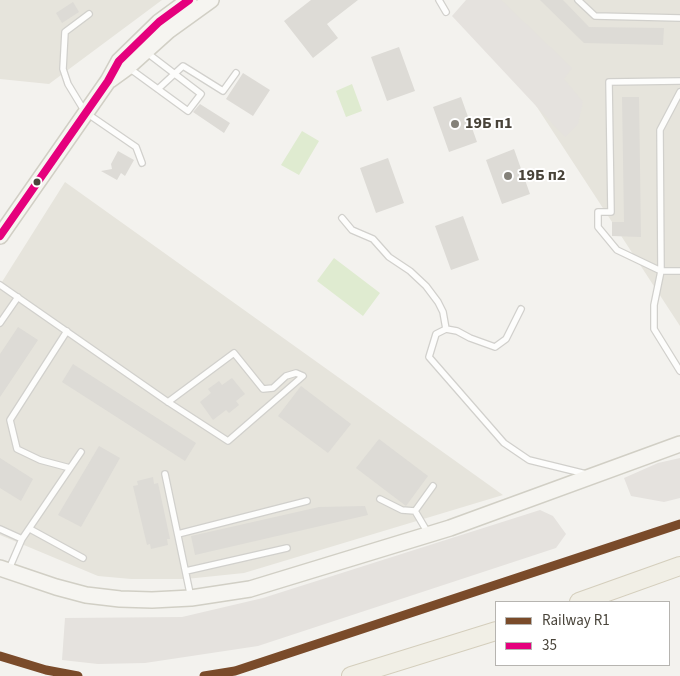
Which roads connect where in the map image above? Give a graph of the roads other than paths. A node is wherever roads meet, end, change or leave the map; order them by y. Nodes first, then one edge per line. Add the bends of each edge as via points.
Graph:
1 (189, 0) edge
2 (211, 0) edge
3 (439, 0) edge
4 (578, 0) edge
5 (446, 12) dead end
6 (89, 14) dead end
7 (680, 18) edge
8 (145, 50) junction
9 (128, 67) junction
10 (236, 73) dead end
11 (175, 74) junction
12 (108, 81) junction
13 (680, 82) edge
14 (158, 89) junction
15 (680, 92) edge
16 (85, 112) junction
17 (142, 163) dead end
18 (342, 218) dead end
19 (0, 236) edge
20 (662, 271) junction
21 (680, 271) edge
22 (0, 285) edge
23 (18, 297) junction
24 (521, 308) dead end
25 (0, 323) edge
26 (446, 329) junction
27 (67, 331) junction
28 (680, 371) edge
29 (168, 402) junction
30 (680, 444) edge
31 (81, 452) dead end
32 (70, 468) junction
33 (165, 474) dead end
34 (593, 476) junction
35 (433, 486) dead end
36 (380, 499) dead end
37 (307, 501) dead end
38 (415, 511) junction
39 (0, 529) edge
40 (30, 529) junction
41 (178, 534) junction
42 (429, 535) junction
43 (22, 539) junction
44 (287, 548) dead end
45 (83, 558) dead end
46 (680, 566) edge
47 (4, 569) edge
48 (186, 571) junction
49 (680, 574) edge
50 (191, 598) junction
51 (582, 601) edge
52 (604, 601) edge
53 (495, 631) edge
54 (495, 639) edge
55 (351, 676) edge
56 (385, 676) edge

1 - 12 street via 136,43 119,61
2 - 8 street
3 - 5 lane
4 - 7 lane via 595,16
6 - 16 lane via 65,32 63,69
8 - 9 street
8 - 11 lane
9 - 12 street
9 - 14 lane
10 - 11 lane via 223,91 183,66
11 - 14 lane
11 - 14 lane via 201,94 188,111
12 - 16 street
13 - 20 lane via 609,82 611,212 598,212 598,228 617,250
15 - 20 lane via 660,130
16 - 17 lane via 136,147
16 - 19 street
18 - 26 lane via 352,230 374,239 389,257 426,286 443,312
20 - 21 lane
20 - 28 lane via 654,305 654,328
22 - 23 lane
23 - 25 lane
23 - 27 lane
24 - 26 lane via 506,339 495,347
26 - 34 lane via 436,334 429,357 504,443 530,460
27 - 29 lane
27 - 32 lane via 10,420 17,449 40,460
29 - 29 lane via 228,441 303,376 296,373 286,376 273,388 263,389 234,353
30 - 34 street
31 - 32 lane
32 - 40 lane
33 - 41 lane
34 - 42 street
35 - 38 lane
36 - 38 lane via 402,510
37 - 41 lane
38 - 42 lane
39 - 43 lane
40 - 43 lane
40 - 45 lane
41 - 48 lane
42 - 50 street via 250,589
43 - 47 lane
44 - 48 lane
46 - 51 main road
47 - 50 street via 86,595 152,600
48 - 50 lane
49 - 52 main road
53 - 55 main road
54 - 56 main road

